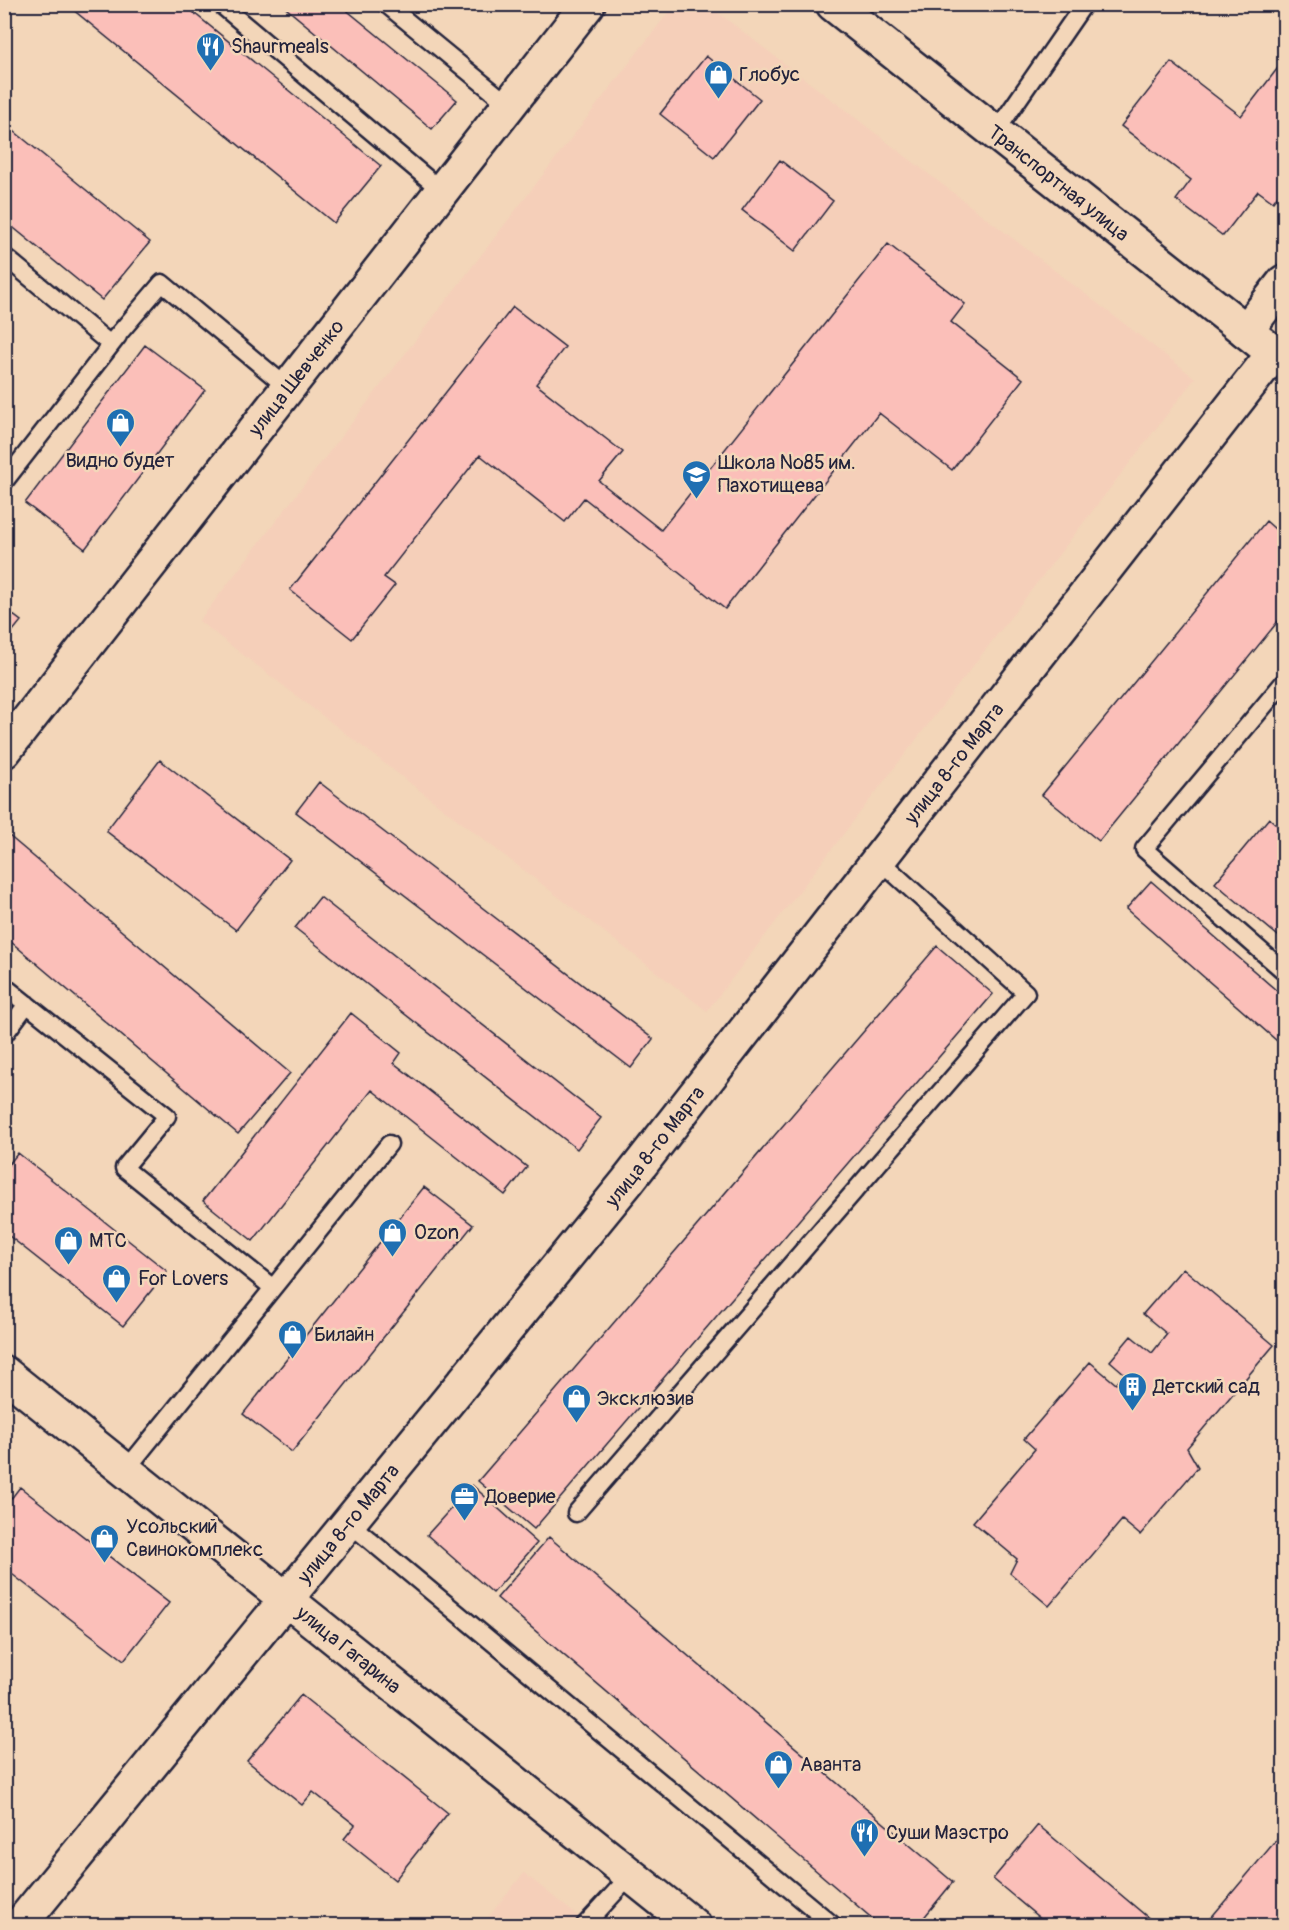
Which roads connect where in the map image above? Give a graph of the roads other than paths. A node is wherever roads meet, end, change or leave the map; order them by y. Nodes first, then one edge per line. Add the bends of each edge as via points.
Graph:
1 (220, 4) edge
2 (386, 4) edge
3 (588, 4) edge
4 (833, 4) edge
5 (1084, 4) edge
6 (509, 105) junction
7 (996, 133) junction
8 (442, 191) junction
9 (4, 256) edge
10 (1284, 282) edge
11 (1246, 331) junction
12 (118, 336) junction
13 (1279, 357) edge
14 (288, 388) junction
15 (4, 482) edge
16 (1284, 682) edge
17 (4, 751) edge
18 (878, 859) junction
19 (1284, 970) edge
20 (4, 986) edge
21 (27, 1004) junction
22 (4, 1035) edge
23 (389, 1144) dead end
24 (273, 1288) junction
25 (4, 1373) edge
26 (125, 1470) junction
27 (576, 1513) dead end
28 (349, 1523) junction
29 (285, 1600) junction
30 (631, 1875) junction
31 (20, 1926) edge
32 (584, 1926) edge
33 (694, 1926) edge
34 (834, 1926) edge

1 - 8 lane
2 - 6 lane
3 - 6 street, улица Шевченко
4 - 7 street, Транспортная улица
5 - 7 lane
6 - 8 street, улица Шевченко
7 - 11 street, Транспортная улица
8 - 14 street, улица Шевченко
9 - 12 lane via 111,344
10 - 11 street
11 - 13 street, Транспортная улица
12 - 14 lane via 162,283
12 - 15 lane
13 - 18 street, улица 8-го Марта
14 - 17 street, улица Шевченко
16 - 19 lane via 1144,849
18 - 27 lane via 1026,993
18 - 28 street, улица 8-го Марта via 627,1182
20 - 21 lane
21 - 22 lane
21 - 24 lane via 167,1116 124,1168
23 - 24 lane
24 - 26 lane
25 - 26 street, улица Гагарина
26 - 29 street, улица Гагарина
28 - 29 street, улица 8-го Марта
28 - 34 lane
29 - 30 street, улица Гагарина
29 - 31 street, улица 8-го Марта
30 - 32 lane
30 - 33 street, улица Гагарина

